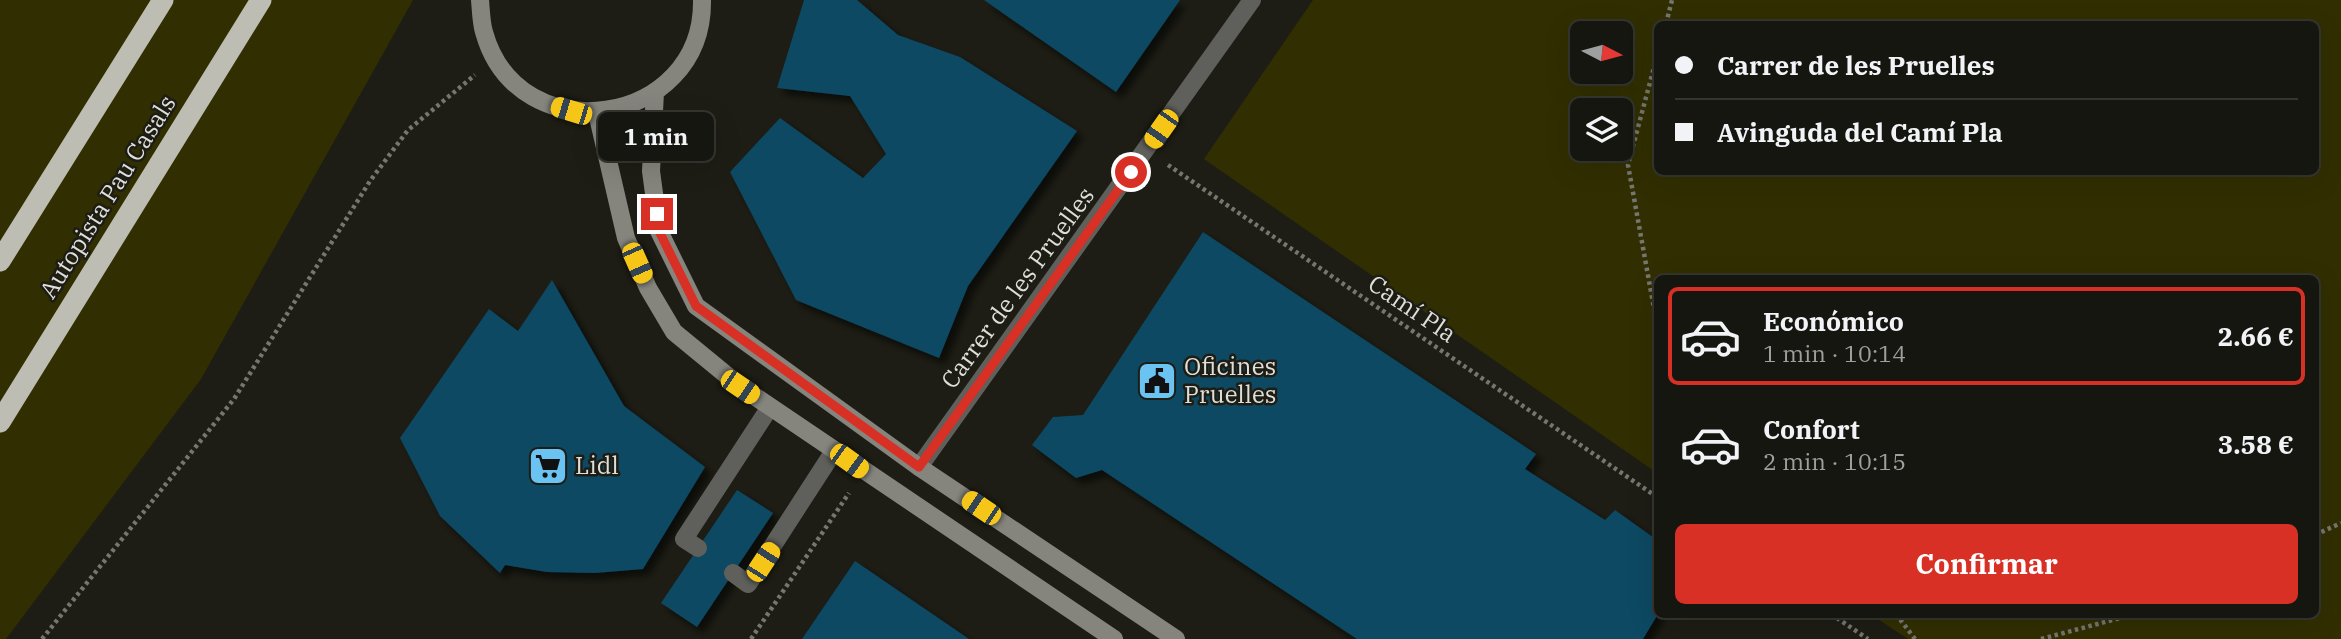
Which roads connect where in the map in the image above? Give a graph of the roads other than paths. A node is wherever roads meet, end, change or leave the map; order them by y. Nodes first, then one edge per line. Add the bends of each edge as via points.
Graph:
1 (163, 0) edge
2 (261, 0) edge
3 (480, 0) edge
4 (702, 0) edge
5 (1252, 0) edge
6 (655, 92) junction
7 (597, 113) junction
8 (0, 261) edge
9 (770, 407) junction
10 (0, 422) edge
11 (834, 451) junction
12 (919, 467) junction
13 (698, 548) dead end
14 (733, 573) dead end
15 (1114, 639) edge
16 (1177, 639) edge

1 - 8 highway
2 - 10 highway, Autopista Pau Casals
3 - 7 street via 484,31 495,58 513,81 545,103
4 - 6 street via 693,44 677,71
5 - 12 street, Carrer de les Pruelles
6 - 7 street via 627,107
6 - 12 street via 651,171 659,231 696,306
7 - 9 street via 626,238 648,288 674,332
9 - 11 street
9 - 13 street via 684,539
11 - 14 street via 748,584
11 - 15 street
12 - 16 street

